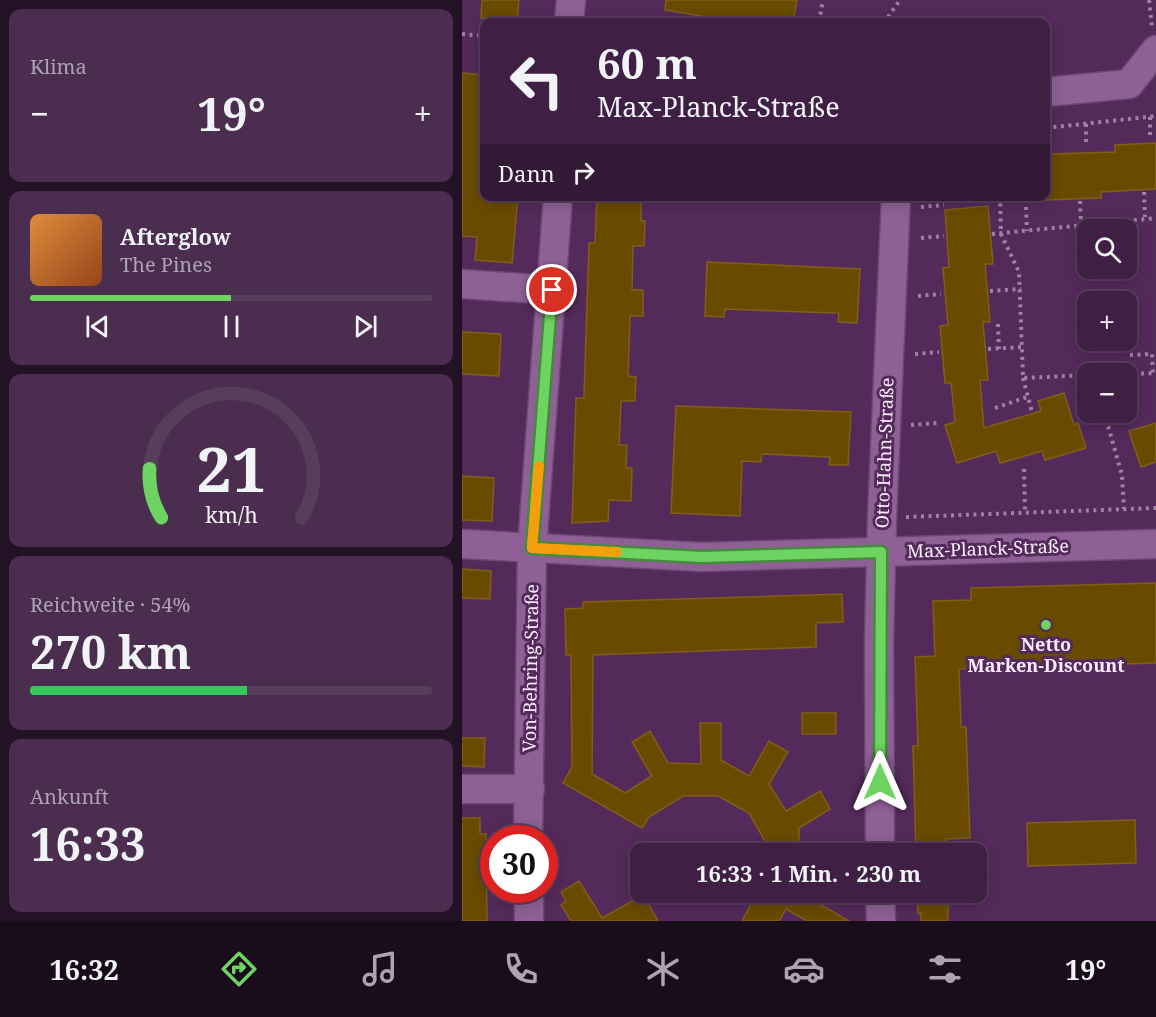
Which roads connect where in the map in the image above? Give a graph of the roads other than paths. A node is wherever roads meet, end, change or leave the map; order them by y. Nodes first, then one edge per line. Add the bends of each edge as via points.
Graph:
1 (571, 0) edge
2 (569, 18) edge
3 (1155, 42) edge
4 (1050, 92) edge
5 (558, 201) edge
6 (908, 202) edge
7 (462, 284) edge
8 (552, 290) junction
9 (462, 544) edge
10 (1156, 544) edge
11 (532, 548) junction
12 (881, 552) junction
13 (462, 789) edge
14 (530, 789) junction
15 (529, 825) edge
16 (880, 843) edge
17 (529, 903) edge
18 (880, 903) edge
19 (530, 921) edge
20 (880, 921) edge

1 - 2 street
3 - 4 street via 1129,84
5 - 8 street, Von-Behring-Straße
6 - 12 street, Otto-Hahn-Straße
7 - 8 street
8 - 11 street, Von-Behring-Straße
9 - 11 street
10 - 12 street, Max-Planck-Straße
11 - 12 street, Max-Planck-Straße via 702,557
11 - 14 street, Von-Behring-Straße
12 - 16 street, Otto-Hahn-Straße
13 - 14 street
14 - 15 street, Von-Behring-Straße
17 - 19 street
18 - 20 street

